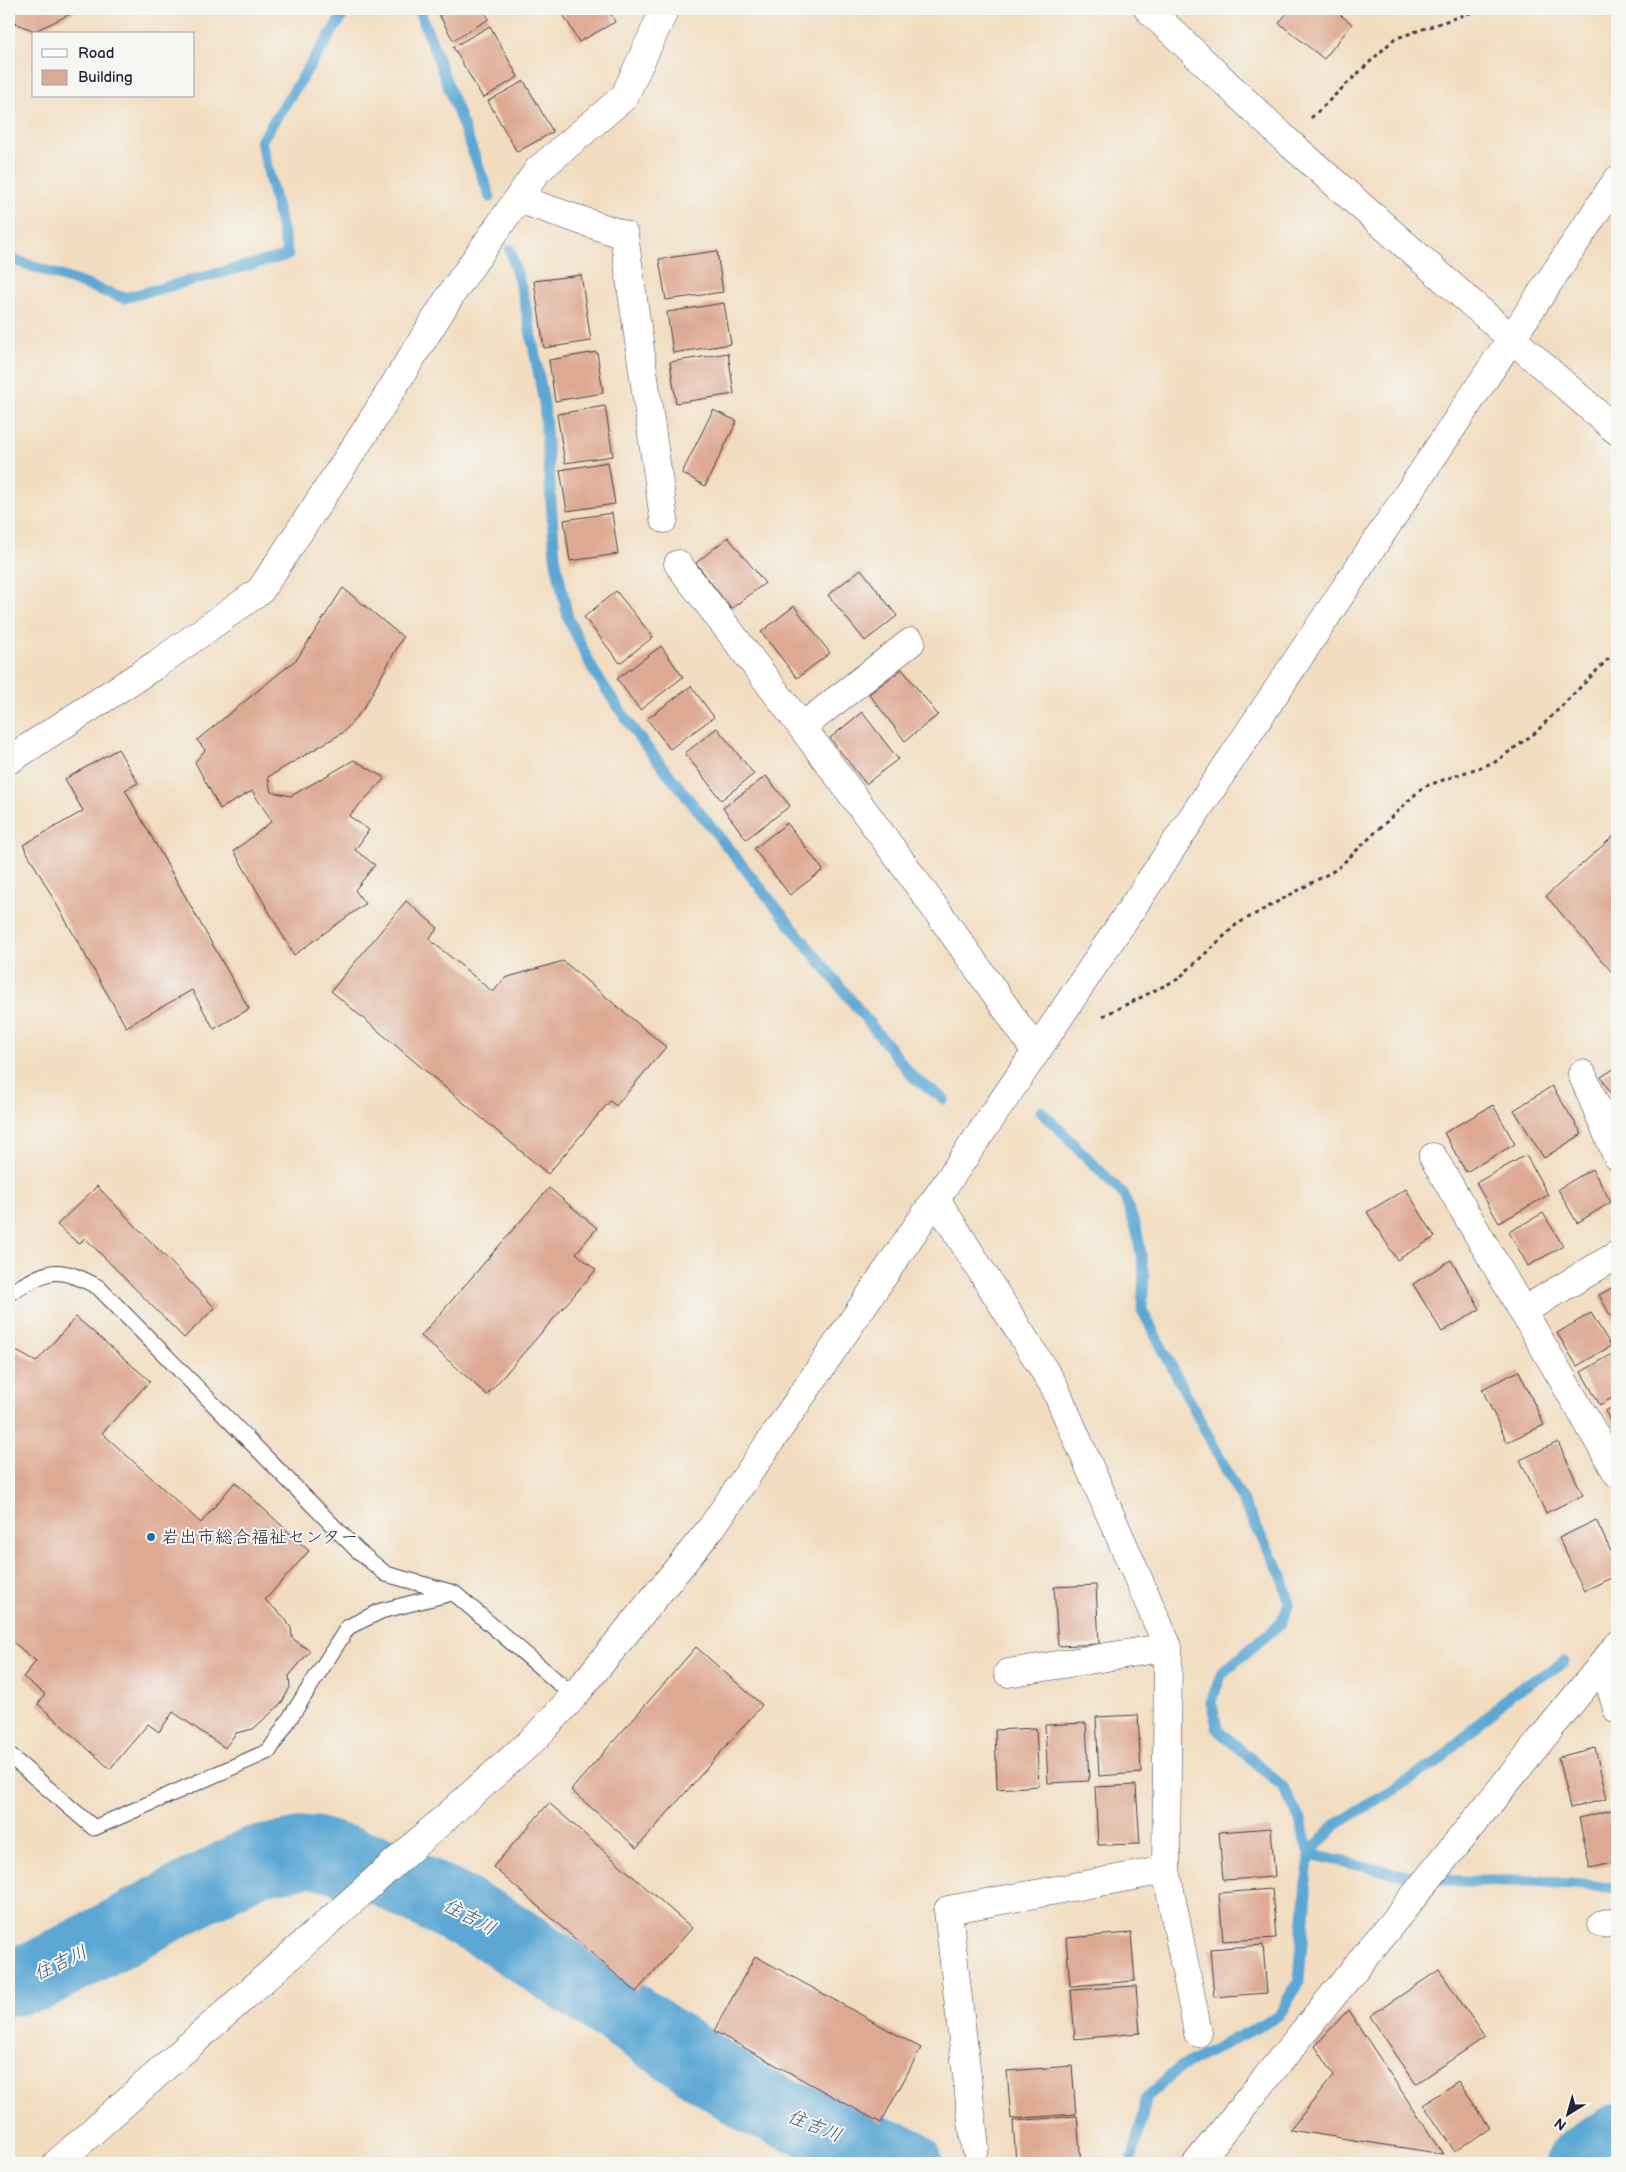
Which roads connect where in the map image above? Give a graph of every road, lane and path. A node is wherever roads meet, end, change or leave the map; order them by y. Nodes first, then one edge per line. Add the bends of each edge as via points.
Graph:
1 (665, 9) edge
2 (1148, 9) edge
3 (1481, 9) edge
4 (1287, 141) junction
5 (1617, 180) edge
6 (518, 199) junction
7 (1512, 338) junction
8 (1617, 431) edge
9 (664, 519) dead end
10 (678, 564) dead end
11 (911, 642) dead end
12 (1617, 650) edge
13 (803, 726) junction
14 (9, 760) edge
15 (1094, 1020) dead end
16 (1036, 1052) junction
17 (1582, 1074) dead end
18 (1617, 1156) edge
19 (1433, 1157) dead end
20 (936, 1199) junction
21 (1617, 1255) edge
22 (9, 1293) edge
23 (1523, 1311) junction
24 (1617, 1473) edge
25 (454, 1593) junction
26 (1168, 1647) junction
27 (1610, 1655) edge
28 (1008, 1673) dead end
29 (574, 1696) junction
30 (1617, 1710) edge
31 (9, 1756) edge
32 (1166, 1870) junction
33 (1198, 2033) dead end
34 (975, 2147) dead end
35 (57, 2163) edge
36 (1197, 2163) edge

1 - 6 street via 624,97 538,170
2 - 4 street
3 - 4 path via 1394,39
4 - 7 street
5 - 7 street
6 - 9 street via 624,235
6 - 14 street via 452,294 260,591 157,664
7 - 8 street
7 - 16 street
10 - 13 street
11 - 13 street
12 - 15 path via 1535,733 1495,762 1423,787 1337,869 1237,924 1178,979
13 - 16 street
16 - 20 street
17 - 18 street
19 - 23 street
20 - 26 street via 1054,1386
20 - 29 street via 712,1527
21 - 23 street
22 - 25 lane via 46,1273 71,1273 98,1287 357,1550 386,1574
23 - 24 street
25 - 29 lane
25 - 31 lane via 382,1611 348,1627 269,1751 94,1828
26 - 28 street
26 - 32 street
27 - 30 street
27 - 36 street
29 - 35 street via 535,1738
32 - 33 street
32 - 34 street via 948,1910

